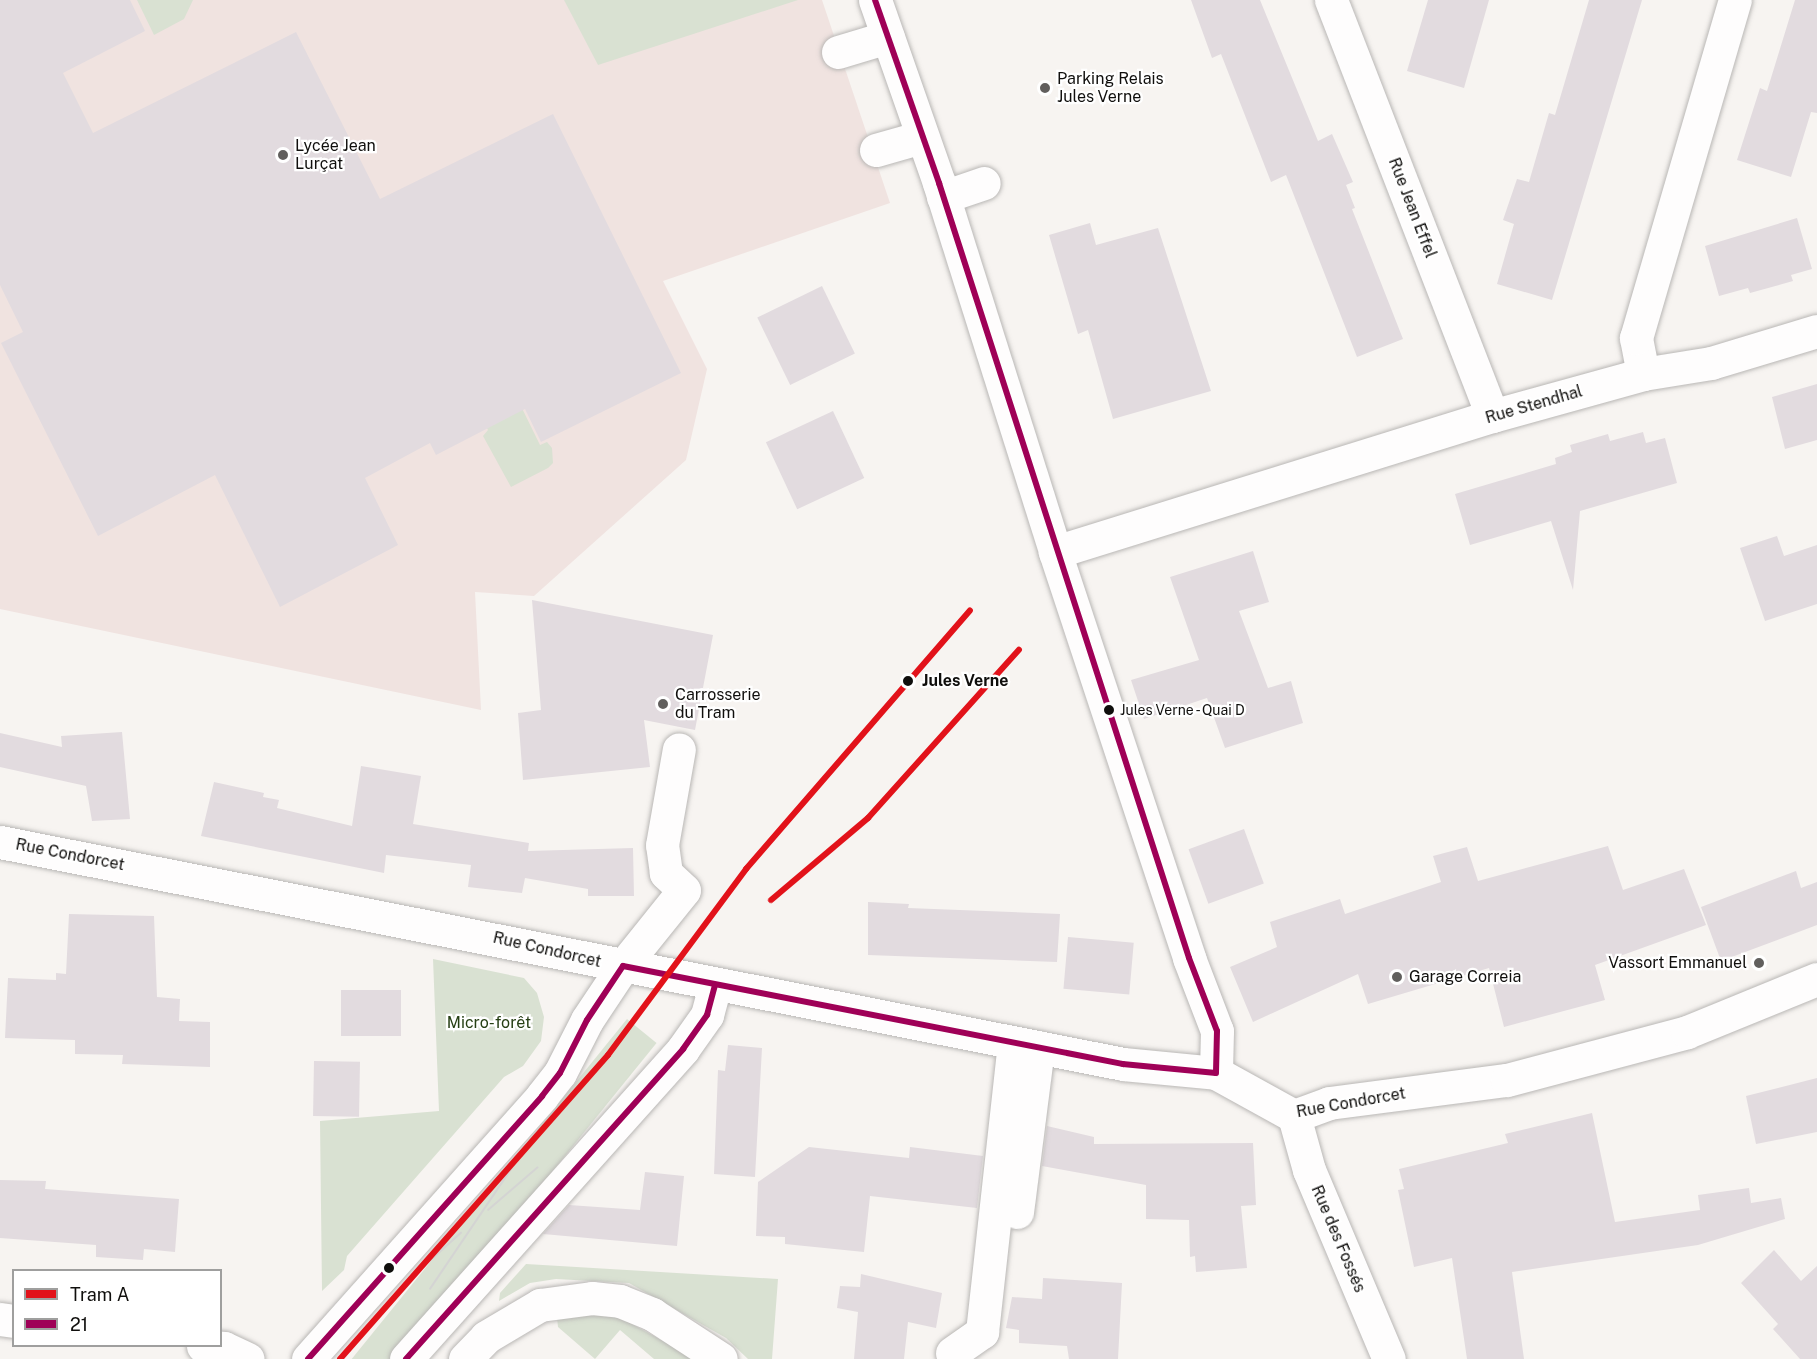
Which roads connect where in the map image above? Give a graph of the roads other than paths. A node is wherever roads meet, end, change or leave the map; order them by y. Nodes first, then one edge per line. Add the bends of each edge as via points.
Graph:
1 (875, 0) edge
2 (1331, 0) edge
3 (1735, 0) edge
4 (888, 36) junction
5 (838, 52) dead end
6 (922, 137) junction
7 (876, 150) dead end
8 (984, 183) dead end
9 (943, 197) junction
10 (1817, 331) edge
11 (1643, 374) junction
12 (1492, 416) junction
13 (1055, 552) junction
14 (679, 749) dead end
15 (0, 842) edge
16 (623, 966) junction
17 (1817, 979) edge
18 (715, 985) junction
19 (1026, 1045) junction
20 (1216, 1073) junction
21 (1294, 1116) junction
22 (1013, 1246) dead end
23 (214, 1347) edge
24 (952, 1353) dead end
25 (248, 1359) edge
26 (309, 1359) edge
27 (406, 1359) edge
28 (465, 1359) edge
29 (721, 1359) edge
30 (1389, 1359) edge

1 - 4 street
2 - 12 street, Rue Jean Effel
3 - 11 street via 1636,338
4 - 5 street
4 - 6 street
6 - 7 street
6 - 9 street
8 - 9 street
9 - 13 street
10 - 11 street, Rue Stendhal via 1712,363
11 - 12 street, Rue Stendhal
12 - 13 street, Rue Stendhal
13 - 20 street via 1189,958 1217,1030
14 - 16 street via 662,845 666,873 684,890
15 - 16 street, Rue Condorcet
16 - 18 street, Rue Condorcet
16 - 26 street via 587,1020 560,1073 542,1096
17 - 21 street, Rue Condorcet via 1687,1032 1507,1080 1329,1103
18 - 19 street, Rue Condorcet
18 - 27 street via 707,1015 682,1048
19 - 20 street, Rue Condorcet via 1122,1064
19 - 22 street
19 - 24 street via 982,1332
20 - 21 street, Rue Condorcet
21 - 30 street, Rue des Fossés via 1309,1170
23 - 25 street
28 - 29 street via 486,1337 540,1305 592,1298 620,1301 652,1314

